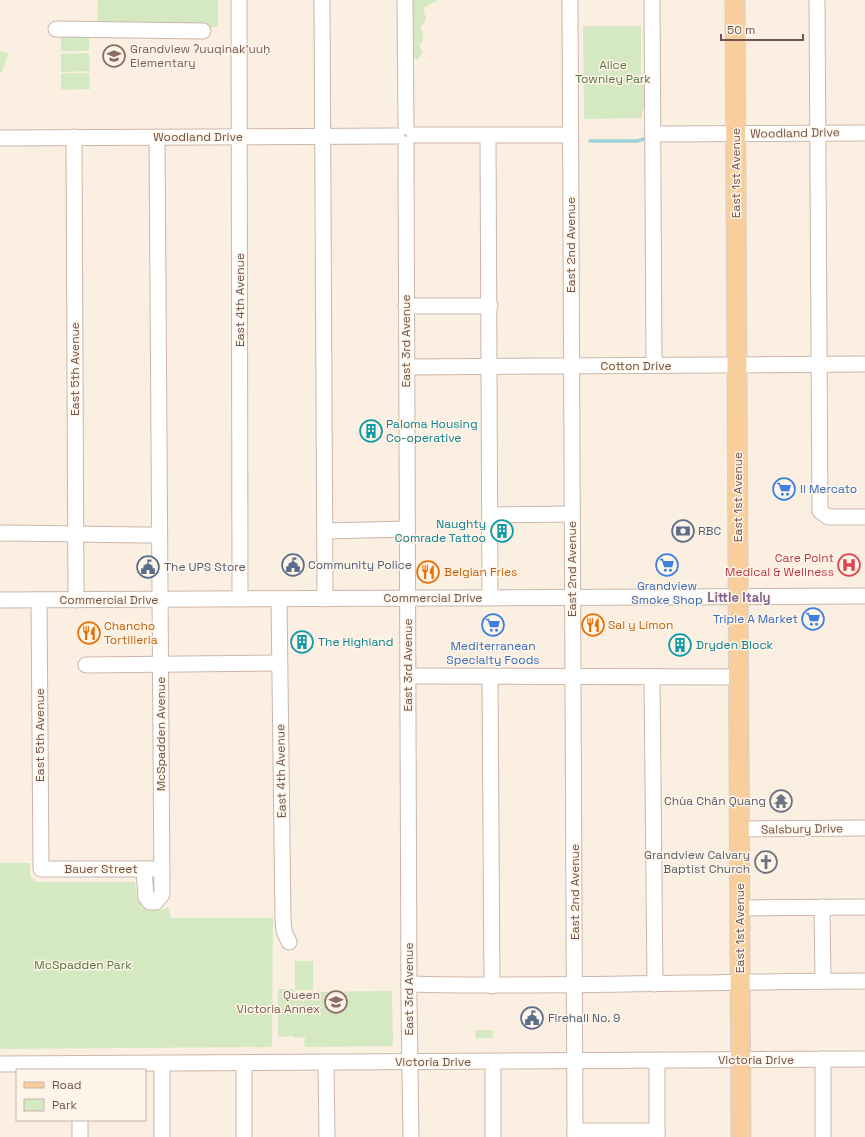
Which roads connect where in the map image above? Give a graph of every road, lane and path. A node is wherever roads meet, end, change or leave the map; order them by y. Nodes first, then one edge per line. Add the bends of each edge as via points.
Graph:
1 (239, 0) edge
2 (322, 0) edge
3 (405, 0) edge
4 (570, 0) edge
5 (652, 0) edge
6 (735, 0) edge
7 (817, 0) edge
8 (56, 29) dead end
9 (203, 31) dead end
10 (819, 133) junction
11 (865, 133) edge
12 (570, 134) junction
13 (653, 134) junction
14 (736, 134) junction
15 (323, 136) junction
16 (406, 136) junction
17 (488, 136) junction
18 (74, 137) junction
19 (157, 137) junction
20 (240, 137) junction
21 (0, 138) edge
22 (406, 306) junction
23 (490, 306) junction
24 (820, 364) junction
25 (865, 364) edge
26 (738, 365) junction
27 (572, 366) junction
28 (654, 366) junction
29 (407, 367) junction
30 (490, 367) junction
31 (572, 514) junction
32 (490, 515) junction
33 (865, 517) edge
34 (407, 529) junction
35 (325, 531) junction
36 (0, 533) edge
37 (76, 534) junction
38 (158, 535) junction
39 (865, 596) edge
40 (739, 597) junction
41 (407, 598) junction
42 (490, 598) junction
43 (572, 598) junction
44 (159, 599) junction
45 (240, 599) junction
46 (279, 599) junction
47 (326, 599) junction
48 (0, 600) edge
49 (40, 600) junction
50 (76, 600) junction
51 (279, 663) junction
52 (160, 664) junction
53 (86, 665) dead end
54 (408, 676) junction
55 (490, 676) junction
56 (573, 676) junction
57 (652, 677) junction
58 (739, 677) junction
59 (865, 828) edge
60 (740, 829) junction
61 (162, 868) junction
62 (40, 869) joint
63 (144, 869) junction
64 (822, 907) junction
65 (865, 907) edge
66 (740, 908) junction
67 (289, 942) dead end
68 (823, 981) junction
69 (865, 981) edge
70 (740, 982) junction
71 (409, 984) junction
72 (655, 984) junction
73 (575, 985) junction
74 (492, 986) junction
75 (823, 1059) junction
76 (865, 1059) edge
77 (741, 1060) junction
78 (657, 1061) junction
79 (410, 1062) junction
80 (493, 1062) junction
81 (574, 1062) junction
82 (244, 1063) junction
83 (326, 1063) junction
84 (0, 1064) edge
85 (162, 1064) junction
86 (80, 1067) edge
87 (80, 1121) edge
88 (575, 1134) edge
89 (657, 1134) edge
90 (80, 1137) edge
91 (162, 1137) edge
92 (244, 1137) edge
93 (327, 1137) edge
94 (411, 1137) edge
95 (493, 1137) edge
96 (741, 1137) edge
97 (823, 1137) edge

1 - 20 street, East 4th Avenue
2 - 15 street
3 - 16 street, East 3rd Avenue
4 - 12 street, East 2nd Avenue
5 - 13 street
6 - 14 main road, East 1st Avenue
7 - 10 street
8 - 9 street
10 - 11 street, Woodland Drive
10 - 14 street, Woodland Drive
10 - 24 street
12 - 17 street, Woodland Drive
12 - 27 street, East 2nd Avenue
13 - 14 street, Woodland Drive
13 - 28 street
14 - 26 main road, East 1st Avenue
15 - 16 street, Woodland Drive
15 - 20 street, Woodland Drive
15 - 35 street
16 - 17 street, Woodland Drive
16 - 22 street, East 3rd Avenue
17 - 23 street
18 - 19 street, Woodland Drive
18 - 21 street, Woodland Drive
18 - 37 street, East 5th Avenue
19 - 20 street, Woodland Drive
19 - 38 street, McSpadden Avenue
20 - 45 street, East 4th Avenue
22 - 23 street
22 - 29 street, East 3rd Avenue
23 - 30 street
24 - 25 street, Cotton Drive
24 - 26 street, Cotton Drive
24 - 33 street via 820,510 828,517
26 - 28 street, Cotton Drive
26 - 40 main road, East 1st Avenue
27 - 28 street, Cotton Drive
27 - 30 street, Cotton Drive
27 - 31 street, East 2nd Avenue
29 - 30 street, Cotton Drive
29 - 34 street, East 3rd Avenue
30 - 32 street
31 - 32 street
31 - 43 street, East 2nd Avenue
32 - 42 street
34 - 35 street
34 - 41 street, East 3rd Avenue
35 - 47 street
36 - 37 street
37 - 38 street
37 - 50 street, East 5th Avenue
38 - 44 street, McSpadden Avenue
39 - 40 street, Commercial Drive
40 - 43 street, Commercial Drive
40 - 58 main road, East 1st Avenue
41 - 42 street, Commercial Drive
41 - 47 street, Commercial Drive
41 - 54 street, East 3rd Avenue
42 - 43 street, Commercial Drive
43 - 56 street, East 2nd Avenue
44 - 45 street, Commercial Drive
44 - 50 street, Commercial Drive
44 - 52 street, McSpadden Avenue
45 - 46 street, Commercial Drive
46 - 47 street, Commercial Drive
46 - 51 street, East 4th Avenue
48 - 49 street, Commercial Drive
49 - 50 street, Commercial Drive
49 - 62 street, East 5th Avenue
51 - 52 street
51 - 67 street, East 4th Avenue via 283,918 284,931
52 - 53 street
52 - 61 street, McSpadden Avenue
54 - 55 street
54 - 71 street, East 3rd Avenue
55 - 56 street
55 - 74 street
56 - 57 street
56 - 73 street, East 2nd Avenue
57 - 58 street
57 - 72 street
58 - 60 main road, East 1st Avenue
59 - 60 street, Salsbury Drive
60 - 66 main road, East 1st Avenue
61 - 63 street, Bauer Street
61 - 63 street, McSpadden Avenue via 162,894 160,899 153,902 146,898
62 - 63 street, Bauer Street
64 - 65 street
64 - 66 street
64 - 68 street
66 - 70 main road, East 1st Avenue
68 - 69 street
68 - 70 street
70 - 72 street
70 - 77 main road, East 1st Avenue
71 - 74 street
71 - 79 street, East 3rd Avenue
72 - 73 street
73 - 74 street
73 - 81 street, East 2nd Avenue
75 - 76 street, Victoria Drive
75 - 77 street, Victoria Drive
75 - 97 street
77 - 78 street, Victoria Drive
77 - 96 main road, East 1st Avenue
78 - 81 street, Victoria Drive
78 - 89 street
79 - 80 street, Victoria Drive
79 - 83 street, Victoria Drive
79 - 94 street, East 3rd Avenue
80 - 81 street, Victoria Drive
80 - 95 street
81 - 88 street, East 2nd Avenue
82 - 83 street, Victoria Drive
82 - 85 street, Victoria Drive
82 - 92 street
83 - 93 street
84 - 86 street, Victoria Drive
85 - 86 street, Victoria Drive
85 - 91 street
87 - 90 street
88 - 89 street

